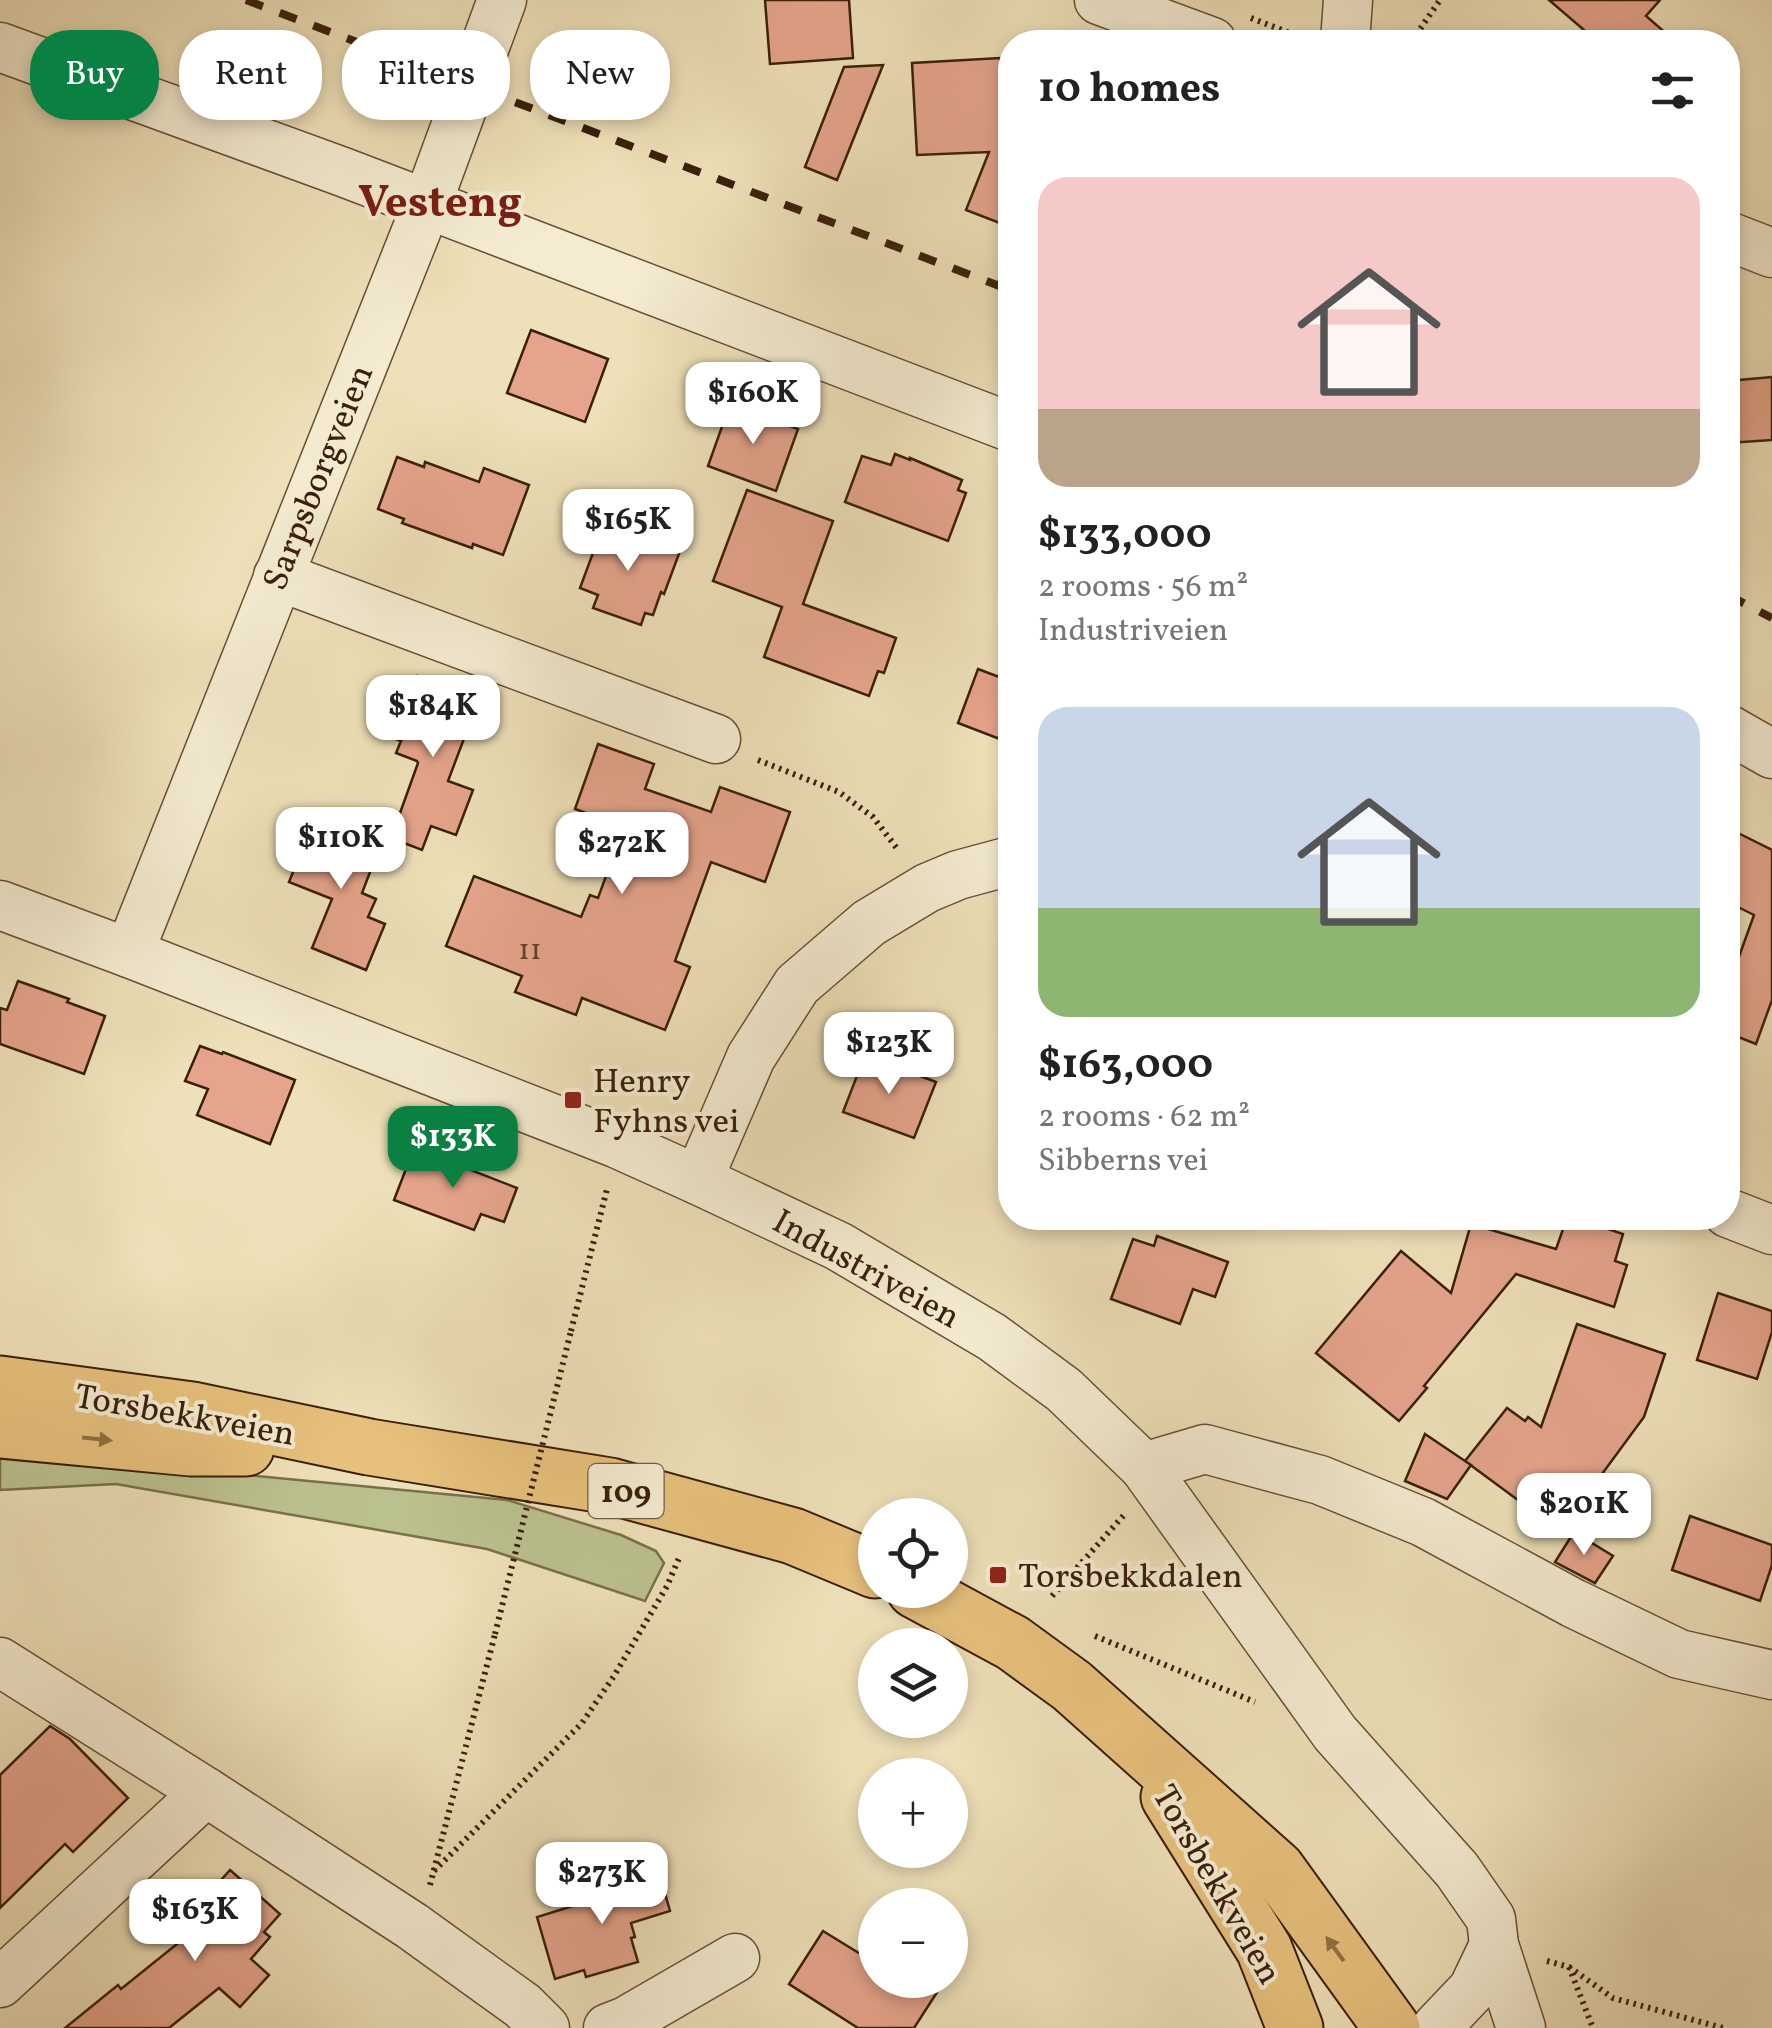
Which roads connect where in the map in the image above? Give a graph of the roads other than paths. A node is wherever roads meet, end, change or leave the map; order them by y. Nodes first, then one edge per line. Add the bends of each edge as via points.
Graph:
1 (502, 0) edge
2 (1099, 0) edge
3 (1348, 0) edge
4 (1224, 27) edge
5 (1346, 30) edge
6 (0, 47) edge
7 (427, 204) junction
8 (1740, 240) edge
9 (1772, 252) edge
10 (998, 421) edge
11 (278, 576) junction
12 (1740, 736) edge
13 (716, 740) road end
14 (1772, 754) edge
15 (998, 864) edge
16 (0, 905) edge
17 (130, 953) junction
18 (698, 1180) junction
19 (1740, 1218) edge
20 (1772, 1230) edge
21 (0, 1384) edge
22 (0, 1430) edge
23 (368, 1448) junction
24 (1148, 1474) junction
25 (858, 1563) edge
26 (949, 1608) edge
27 (0, 1662) edge
28 (1772, 1675) edge
29 (1136, 1744) junction
30 (206, 1792) junction
31 (1494, 1946) junction
32 (735, 1958) dead end
33 (0, 1982) edge
34 (545, 2028) edge
35 (608, 2028) edge
36 (1295, 2028) edge
37 (1392, 2028) edge
38 (1436, 2028) edge
39 (1520, 2028) edge

1 - 7 street, Sarpsborgveien
2 - 4 street
3 - 5 street
6 - 7 street
7 - 10 street
7 - 11 street, Sarpsborgveien
8 - 9 street
11 - 13 street
11 - 17 street, Sarpsborgveien
12 - 14 street
15 - 18 street via 927,888 869,923 797,984 751,1057
16 - 17 street, Industriveien
17 - 18 street, Industriveien
18 - 24 street, Industriveien via 838,1246 992,1337 1064,1390
19 - 20 street
21 - 23 main road, Torsbekkveien / 109 via 192,1410
22 -> 23 main road, Torsbekkveien / 109 via 190,1448
23 - 25 main road, Torsbekkveien / 109 via 610,1486 793,1536
24 - 28 street via 1205,1449 1320,1480 1423,1522 1680,1654
24 - 31 street, Industriveien via 1335,1733 1457,1870 1490,1919
26 - 29 main road, Torsbekkveien via 1014,1643
27 - 30 street
29 - 36 main road, Torsbekkveien via 1264,1949
37 -> 29 main road, Torsbekkveien via 1277,1870
30 - 33 street
30 - 34 street via 412,1926
31 - 38 street via 1473,1989
31 - 39 street, Industriveien
32 - 35 street

